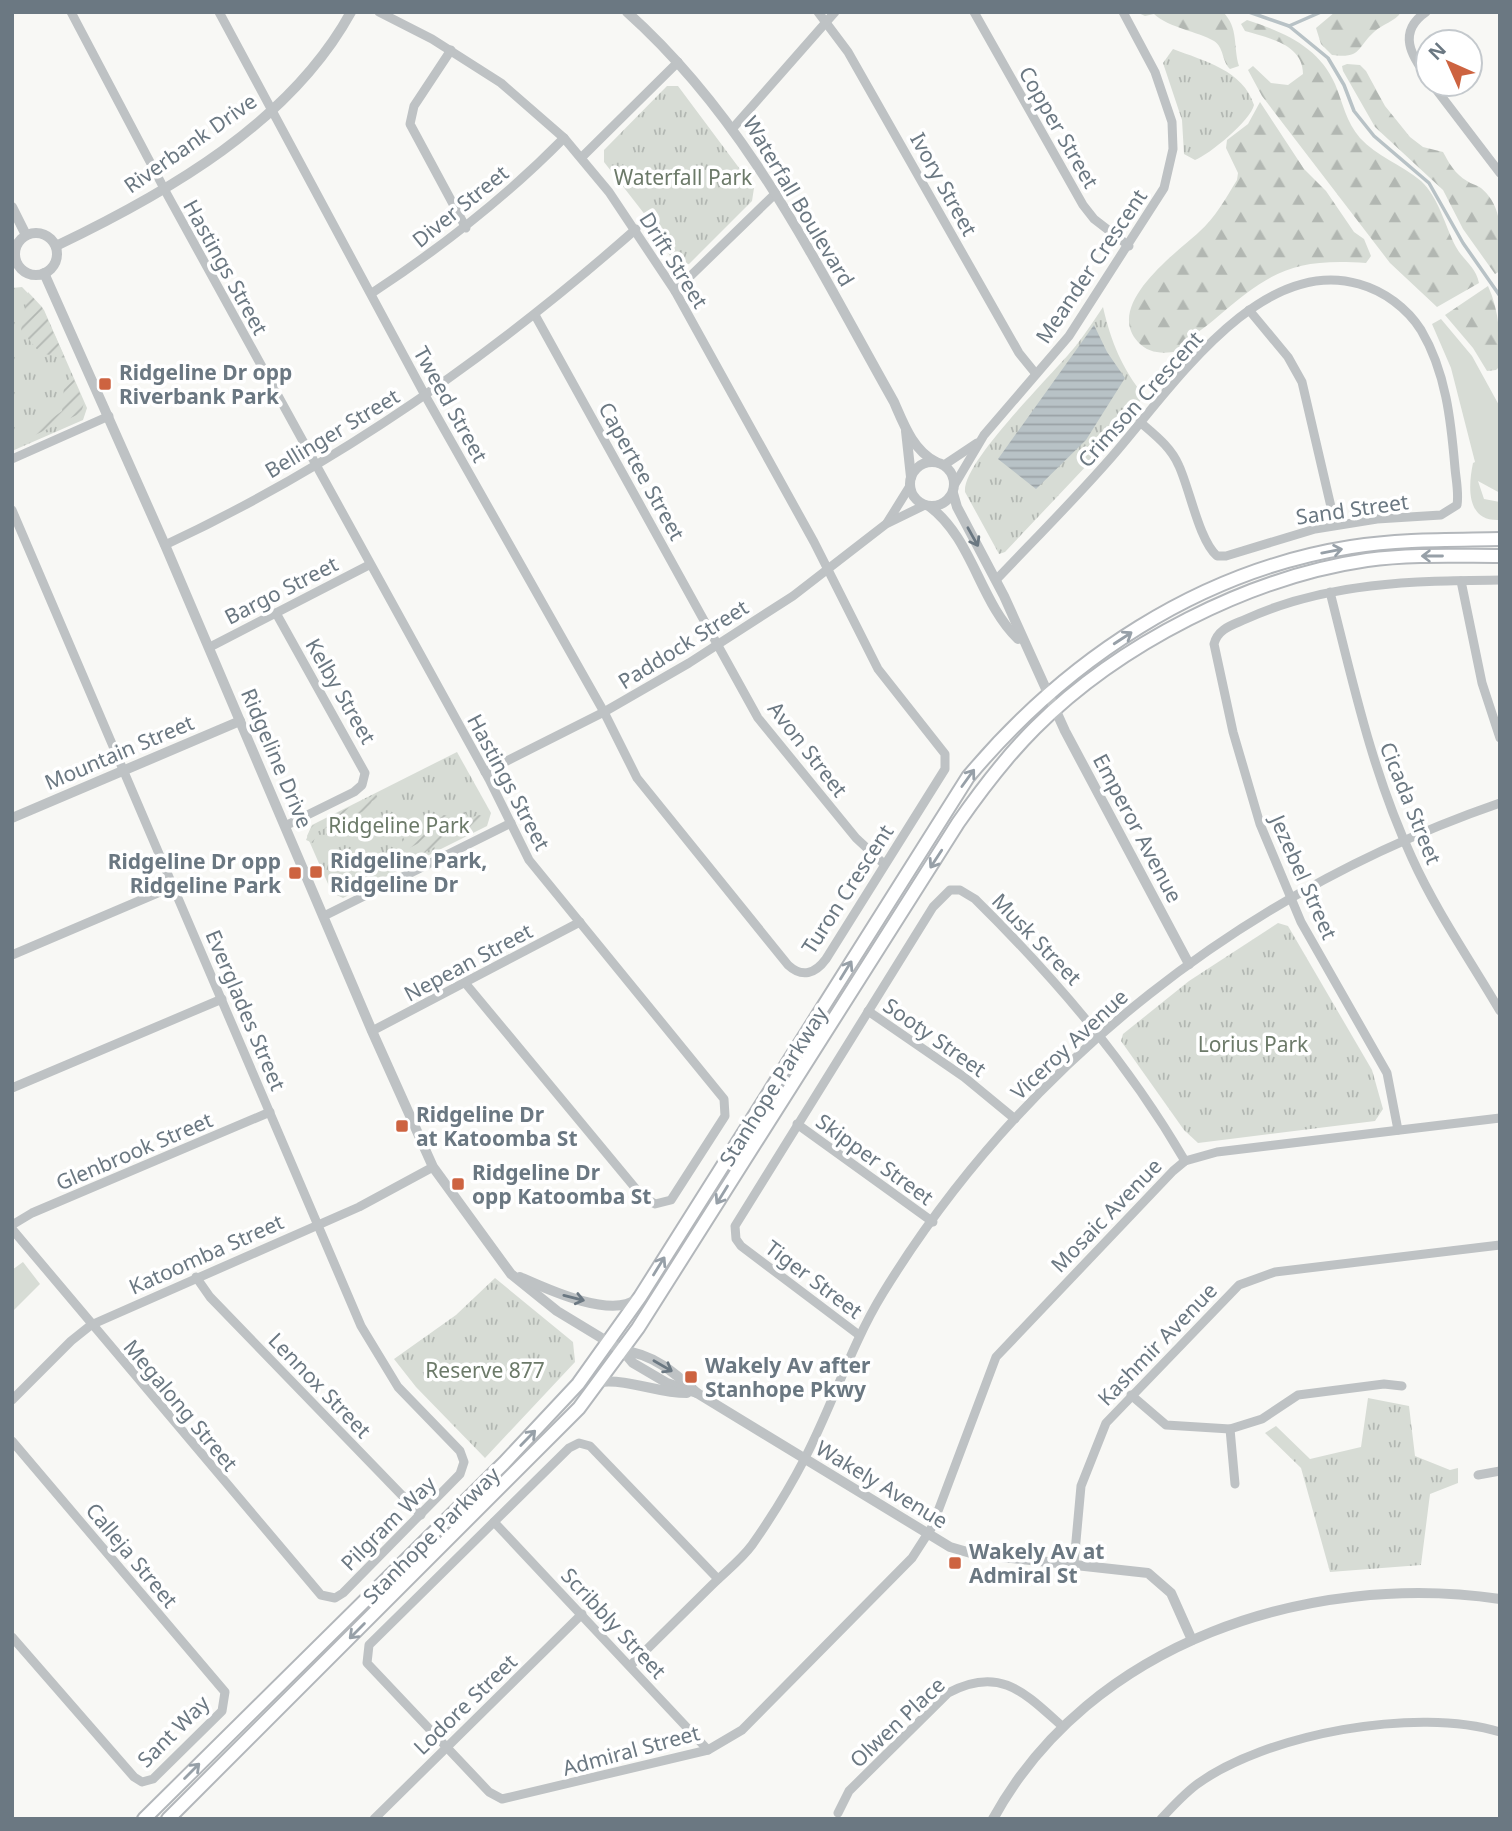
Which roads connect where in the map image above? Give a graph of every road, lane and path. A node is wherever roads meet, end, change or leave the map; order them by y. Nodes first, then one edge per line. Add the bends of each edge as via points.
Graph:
1 (71, 12) edge
2 (219, 12) edge
3 (351, 12) edge
4 (379, 12) edge
5 (627, 12) edge
6 (818, 12) edge
7 (835, 12) edge
8 (974, 12) edge
9 (1123, 12) edge
10 (1426, 12) edge
11 (827, 22) junction
12 (451, 50) junction
13 (1414, 59) edge
14 (678, 62) junction
15 (1443, 98) edge
16 (272, 110) junction
17 (733, 128) junction
18 (564, 138) junction
19 (582, 157) junction
20 (1500, 173) edge
21 (163, 188) junction
22 (776, 193) junction
23 (12, 207) edge
24 (466, 228) junction
25 (636, 229) junction
26 (26, 235) junction
27 (56, 246) junction
28 (1129, 246) junction
29 (15, 264) edge
30 (44, 273) junction
31 (676, 291) junction
32 (372, 293) junction
33 (1249, 310) junction
34 (535, 315) junction
35 (1036, 374) junction
36 (426, 397) junction
37 (109, 416) junction
38 (1140, 422) junction
39 (906, 431) junction
40 (979, 442) junction
41 (12, 459) edge
42 (940, 463) junction
43 (315, 466) junction
44 (910, 484) junction
45 (954, 488) junction
46 (927, 505) junction
47 (12, 510) edge
48 (1453, 510) joint
49 (886, 524) junction
50 (1335, 524) junction
51 (1500, 539) edge
52 (166, 545) junction
53 (1500, 556) edge
54 (369, 565) junction
55 (828, 570) junction
56 (996, 580) junction
57 (1500, 580) edge
58 (1461, 581) junction
59 (1330, 592) junction
60 (276, 613) junction
61 (719, 645) junction
62 (1024, 645) junction
63 (210, 647) junction
64 (1046, 694) junction
65 (1054, 710) junction
66 (604, 712) junction
67 (240, 721) junction
68 (1500, 738) edge
69 (125, 769) junction
70 (485, 772) junction
71 (1500, 803) edge
72 (12, 818) edge
73 (511, 823) junction
74 (285, 826) junction
75 (1404, 839) junction
76 (884, 864) junction
77 (174, 886) junction
78 (1290, 897) junction
79 (324, 916) junction
80 (580, 922) junction
81 (12, 955) edge
82 (1189, 964) junction
83 (466, 984) junction
84 (222, 999) junction
85 (868, 1011) junction
86 (1500, 1011) edge
87 (372, 1031) junction
88 (1100, 1034) junction
89 (12, 1088) edge
90 (270, 1112) junction
91 (1500, 1118) edge
92 (1015, 1119) junction
93 (797, 1124) junction
94 (1398, 1130) junction
95 (1185, 1161) junction
96 (433, 1167) junction
97 (933, 1223) junction
98 (318, 1225) junction
99 (12, 1227) edge
100 (1500, 1245) edge
101 (510, 1274) junction
102 (196, 1277) junction
103 (640, 1297) junction
104 (91, 1325) junction
105 (859, 1335) junction
106 (608, 1343) junction
107 (623, 1351) junction
108 (600, 1382) junction
109 (1402, 1386) dead end
110 (697, 1393) junction
111 (1131, 1395) junction
112 (12, 1400) edge
113 (1230, 1429) junction
114 (12, 1441) edge
115 (805, 1459) junction
116 (464, 1462) joint
117 (1500, 1471) edge
118 (1478, 1475) dead end
119 (1235, 1484) dead end
120 (421, 1515) junction
121 (494, 1522) junction
122 (928, 1535) junction
123 (1074, 1563) junction
124 (718, 1579) junction
125 (327, 1598) joint
126 (1500, 1599) edge
127 (582, 1614) junction
128 (12, 1637) edge
129 (1192, 1640) junction
130 (631, 1665) junction
131 (225, 1692) joint
132 (1063, 1727) junction
133 (1500, 1732) edge
134 (445, 1748) junction
135 (708, 1750) junction
136 (838, 1812) dead end
137 (144, 1819) edge
138 (168, 1819) edge
139 (374, 1819) edge
140 (993, 1819) edge
141 (1161, 1819) edge

1 - 21 street, Hastings Street
2 - 16 street, Tweed Street
3 - 16 street, Riverbank Drive via 318,61
4 - 12 street, Drift Street
5 - 14 street, Waterfall Boulevard
6 - 11 street, Ivory Street
7 - 11 street
8 - 28 street, Copper Street via 1083,205
9 - 28 street, Meander Crescent via 1156,72 1172,122 1173,149 1164,188
10 - 13 street via 1415,20 1408,39
11 - 17 street
11 - 35 street, Ivory Street via 1025,363
12 - 18 street, Drift Street via 501,83
12 - 24 street via 414,106 410,124
14 - 17 street, Waterfall Boulevard
14 - 19 street
15 - 20 street
16 - 21 street, Riverbank Drive
16 - 32 street, Tweed Street
17 - 22 street, Waterfall Boulevard
18 - 19 street, Drift Street
18 - 24 street, Diver Street
19 - 25 street, Drift Street
21 - 27 street, Riverbank Drive
21 - 43 street, Hastings Street
22 - 31 street
22 - 39 street, Waterfall Boulevard
23 - 26 street
24 - 32 street, Diver Street
25 - 31 street, Drift Street
25 - 34 street, Bellinger Street
26 - 27 street via 41,233
26 - 29 street via 16,247
27 - 30 street via 55,262
28 - 35 street, Meander Crescent via 1069,336
29 - 30 street via 29,273
30 - 37 street, Ridgeline Drive
31 - 55 street, Drift Street
32 - 36 street, Tweed Street
33 - 38 street, Crimson Crescent via 1170,386
33 - 48 street, Crimson Crescent via 1286,286 1333,279 1366,286 1405,311 1425,338 1443,386 1458,500
33 - 50 street via 1288,357 1302,382
34 - 36 street, Bellinger Street
34 - 61 street, Capertee Street
35 - 40 street, Meander Crescent
36 - 43 street, Bellinger Street
36 - 66 street, Tweed Street
37 - 41 street
37 - 52 street, Ridgeline Drive
38 - 50 street, Sand Street via 1176,460 1208,544 1217,556
38 - 56 street, Crimson Crescent
39 - 42 street, Waterfall Boulevard via 923,453
39 - 44 street, Waterfall Boulevard
40 - 42 street, Meander Crescent
40 - 45 street, Meander Crescent
42 - 44 street via 919,466
42 - 45 street via 953,475
43 - 52 street, Bellinger Street
43 - 54 street, Hastings Street
44 - 46 street via 915,497
44 - 49 street, Paddock Street
45 - 46 street via 945,502
45 -> 56 street via 957,507
46 - 49 street, Paddock Street
46 - 62 street via 953,529 998,614
47 - 69 street, Everglades Street
48 - 50 street, Sand Street via 1441,515
49 - 55 street, Paddock Street
64 -> 51 main road, Stanhope Parkway via 1165,612 1264,569 1371,544
52 - 63 street, Ridgeline Drive
53 -> 65 main road, Stanhope Parkway via 1367,560 1256,587 1160,636
54 - 60 street, Bargo Street
54 - 70 street, Hastings Street
55 - 61 street, Paddock Street
55 - 76 street, Turon Crescent via 878,668 946,758 945,769
56 - 62 street
57 - 58 street
58 - 59 street via 1388,582
58 - 68 street via 1482,683
59 - 75 street, Cicada Street via 1367,741
59 - 78 street, Jezebel Street via 1285,604 1224,629 1215,638 1233,732 1260,824
60 - 63 street, Bargo Street
60 - 74 street, Kelby Street via 366,773 354,792
61 - 66 street, Paddock Street
61 - 76 street, Avon Street via 758,718 856,838
62 - 64 street
63 - 67 street, Ridgeline Drive
64 - 65 street
103 -> 64 main road, Stanhope Parkway via 968,777
65 - 82 street, Emperor Avenue
65 -> 107 main road, Stanhope Parkway via 1008,757 965,814
66 - 70 street, Paddock Street
66 - 76 street, Turon Crescent via 644,789 797,972 809,973 822,965
67 - 69 street, Mountain Street
67 - 74 street, Ridgeline Drive
69 - 72 street, Mountain Street
69 - 77 street, Everglades Street
70 - 73 street, Hastings Street
71 - 75 street, Viceroy Avenue
73 - 79 street
73 - 80 street, Hastings Street via 530,860
74 - 79 street, Ridgeline Drive
75 - 78 street, Viceroy Avenue
75 - 86 street, Cicada Street via 1422,879
77 - 81 street
77 - 84 street, Everglades Street
78 - 82 street, Viceroy Avenue
78 - 94 street, Jezebel Street via 1387,1073
79 - 87 street, Ridgeline Drive
80 - 83 street, Nepean Street
80 - 83 street, Hastings Street via 726,1103 725,1116 666,1203 651,1203 641,1195
82 - 88 street, Viceroy Avenue
83 - 87 street, Nepean Street
84 - 89 street
84 - 90 street, Everglades Street
85 - 88 street, Musk Street via 933,907 953,890 968,894 998,920
85 - 92 street, Sooty Street
85 - 93 street
87 - 96 street, Ridgeline Drive
88 - 92 street, Viceroy Avenue
88 - 95 street, Musk Street
90 - 98 street, Everglades Street
90 - 99 street, Glenbrook Street via 32,1213
91 - 94 street, Mosaic Avenue
92 - 97 street, Viceroy Avenue
93 - 97 street, Skipper Street
93 - 105 street, Tiger Street via 737,1221 736,1239
94 - 95 street, Mosaic Avenue via 1217,1152
95 - 122 street, Mosaic Avenue via 996,1357
96 - 98 street, Katoomba Street
96 - 101 street, Ridgeline Drive
97 - 105 street, Viceroy Avenue
98 - 102 street, Katoomba Street
98 - 116 street, Everglades Street via 382,1364 460,1451
99 - 104 street, Megalong Street
100 - 111 street, Kashmir Avenue via 1275,1272 1250,1279 1228,1293
101 -> 103 street via 596,1303 625,1306
101 - 106 street, Ridgeline Drive
102 - 104 street, Katoomba Street
102 - 120 street, Lennox Street via 210,1297
103 - 106 main road, Stanhope Parkway
104 - 112 street, Katoomba Street
104 - 125 street, Megalong Street via 309,1584
105 - 115 street, Viceroy Avenue
106 - 107 street, Ridgeline Drive
137 -> 106 main road, Stanhope Parkway via 504,1463 578,1384
107 - 108 main road, Stanhope Parkway
107 - 110 street, Wakely Avenue via 633,1363 667,1383
108 - 110 street via 624,1381 672,1393
108 -> 138 main road, Stanhope Parkway via 537,1453
109 - 113 street via 1384,1384 1298,1395 1252,1424
110 - 115 street, Wakely Avenue
111 - 113 street via 1167,1424
111 - 123 street, Kashmir Avenue via 1100,1434 1084,1475
113 - 119 street
114 - 131 street, Calleja Street
115 - 122 street, Wakely Avenue
115 - 124 street, Viceroy Avenue via 751,1547
116 - 120 street, Pilgram Way via 457,1479
117 - 118 street
120 - 125 street, Pilgram Way via 343,1593
121 - 124 street via 579,1443 590,1446
121 - 127 street, Scribbly Street
121 - 134 street via 369,1645 367,1654 370,1669
122 - 123 street, Wakely Avenue via 974,1554
122 - 135 street, Admiral Street via 902,1569 742,1730
123 - 129 street, Wakely Avenue via 1140,1570 1155,1576 1171,1593
124 - 130 street, Viceroy Avenue
126 - 129 street via 1438,1593 1351,1596 1275,1611
127 - 130 street, Scribbly Street
127 - 134 street, Lodore Street
128 - 131 street, Sant Way via 134,1777 148,1782 222,1711
129 - 132 street via 1124,1677
130 - 135 street, Scribbly Street
132 - 136 street, Olwen Place via 1005,1682 966,1683 948,1693 849,1791
132 - 140 street via 1020,1776
133 - 141 street via 1407,1723 1310,1736 1210,1776
134 - 135 street, Admiral Street via 489,1793 502,1799
134 - 139 street, Lodore Street

